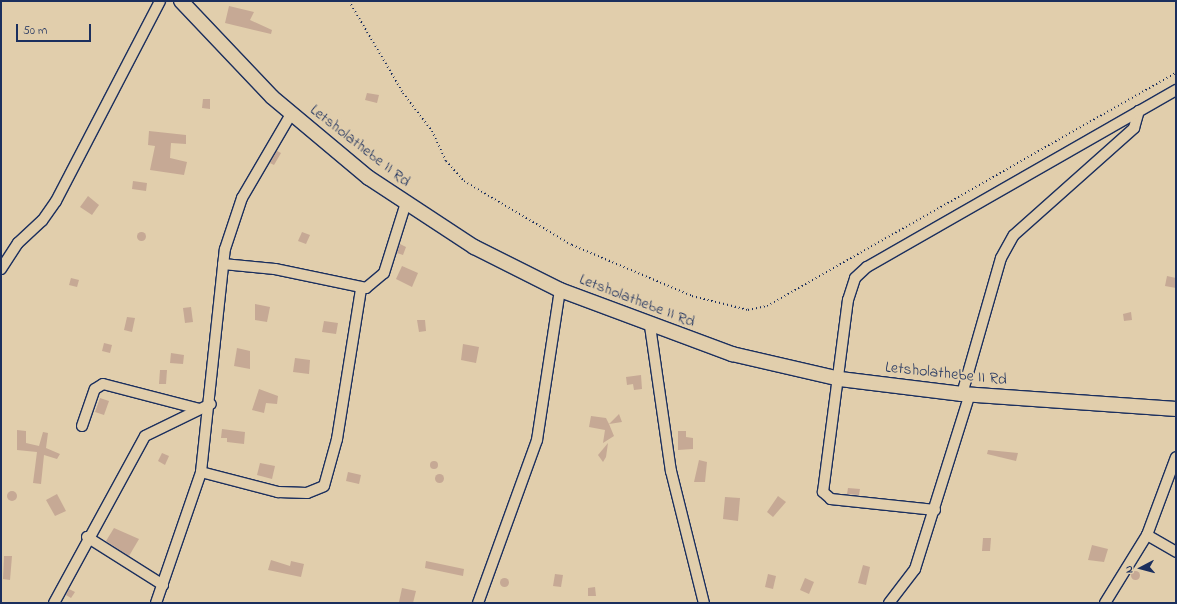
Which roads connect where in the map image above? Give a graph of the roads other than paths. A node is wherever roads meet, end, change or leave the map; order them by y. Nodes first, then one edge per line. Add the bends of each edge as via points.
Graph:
1 (160, 1) edge
2 (181, 1) edge
3 (1176, 90) edge
4 (1139, 111) junction
5 (291, 114) junction
6 (406, 203) junction
7 (223, 264) junction
8 (1, 269) edge
9 (360, 289) junction
10 (560, 290) junction
11 (650, 326) junction
12 (840, 379) junction
13 (966, 394) junction
14 (211, 404) junction
15 (199, 409) junction
16 (1176, 409) edge
17 (82, 426) dead end
18 (1176, 457) edge
19 (200, 472) junction
20 (935, 510) junction
21 (1147, 535) junction
22 (88, 537) junction
23 (1176, 552) edge
24 (163, 585) junction
25 (54, 603) edge
26 (156, 603) edge
27 (478, 603) edge
28 (704, 603) edge
29 (889, 603) edge
30 (1105, 603) edge

1 - 8 street via 56,201 42,221 18,243
2 - 5 street, Letsholathebe II Rd
3 - 4 street
4 - 12 street via 862,271 848,300
4 - 13 street via 1134,128 1014,235 1001,258
5 - 6 street, Letsholathebe II Rd
5 - 7 street via 242,198
6 - 9 street via 384,273 375,284
6 - 10 street, Letsholathebe II Rd via 474,247
7 - 9 street via 275,269
7 - 14 street
9 - 19 street via 337,439 324,486 307,494 278,492
10 - 11 street, Letsholathebe II Rd
10 - 27 street via 537,440
11 - 12 street, Letsholathebe II Rd via 732,354
11 - 28 street via 671,470
12 - 13 street, Letsholathebe II Rd
12 - 20 street via 823,488 825,496
13 - 16 street, Letsholathebe II Rd
13 - 20 street
14 - 15 street
14 - 19 street
15 - 17 street via 99,384
15 - 22 street via 145,436
18 - 21 street
19 - 24 street
20 - 29 street via 915,569
21 - 23 street
21 - 30 street
22 - 24 street
22 - 25 street
24 - 26 street

